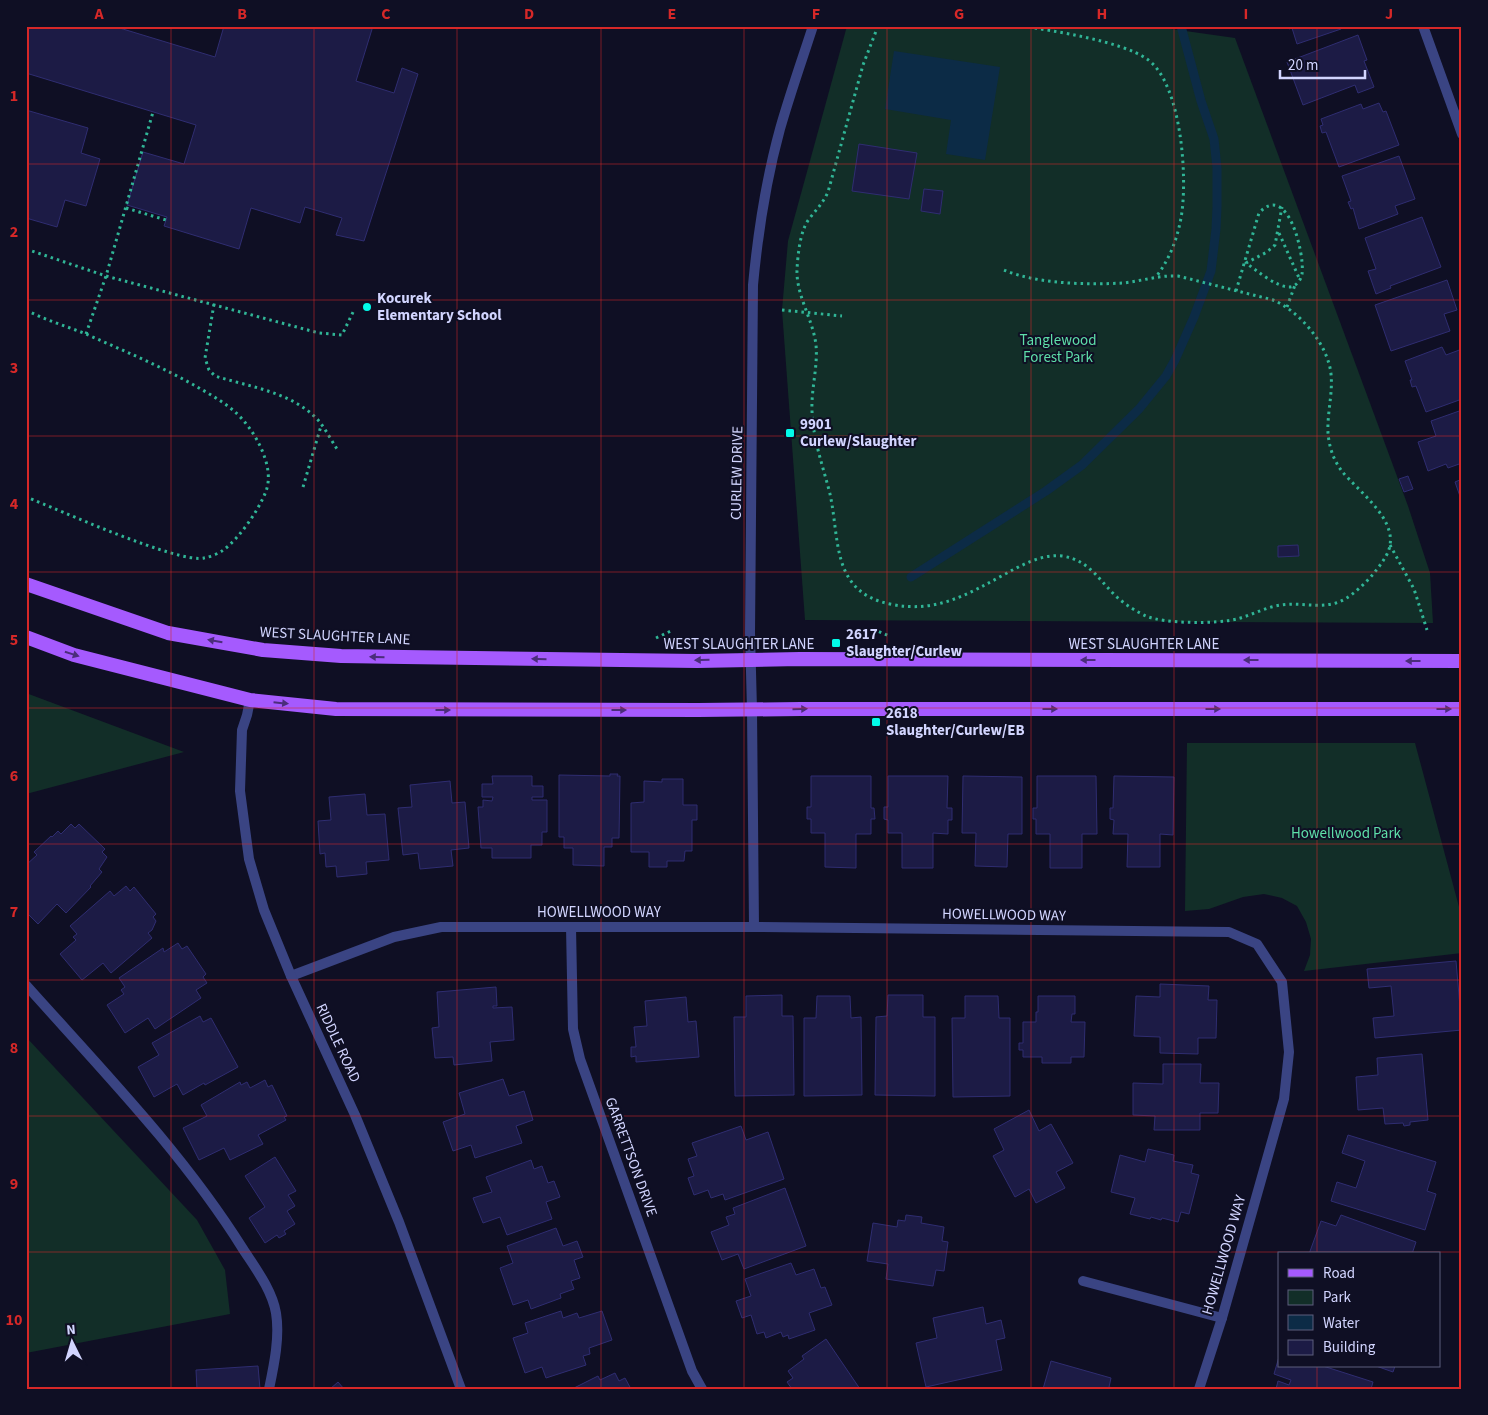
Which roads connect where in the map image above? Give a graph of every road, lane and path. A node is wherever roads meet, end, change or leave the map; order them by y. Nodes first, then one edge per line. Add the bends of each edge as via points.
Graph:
1 (813, 26) edge
2 (878, 26) edge
3 (1022, 26) edge
4 (1423, 26) edge
5 (153, 112) dead end
6 (1462, 134) edge
7 (1282, 207) junction
8 (126, 208) junction
9 (166, 220) dead end
10 (1278, 233) junction
11 (26, 249) edge
12 (1246, 262) junction
13 (1004, 270) dead end
14 (106, 276) junction
15 (1156, 277) junction
16 (1300, 281) junction
17 (1295, 285) junction
18 (1236, 291) junction
19 (214, 304) junction
20 (1287, 307) junction
21 (26, 310) edge
22 (354, 310) dead end
23 (782, 310) dead end
24 (805, 312) junction
25 (842, 316) dead end
26 (86, 334) junction
27 (322, 425) junction
28 (337, 449) dead end
29 (303, 487) dead end
30 (26, 497) edge
31 (1390, 545) junction
32 (26, 584) edge
33 (1427, 630) dead end
34 (26, 637) edge
35 (750, 660) junction
36 (1462, 661) edge
37 (250, 700) junction
38 (752, 710) junction
39 (1462, 710) edge
40 (570, 927) junction
41 (754, 927) junction
42 (291, 976) junction
43 (26, 985) edge
44 (1083, 1281) dead end
45 (1222, 1318) junction
46 (270, 1389) edge
47 (461, 1389) edge
48 (702, 1389) edge
49 (1199, 1389) edge

1 - 35 street, CURLEW DRIVE via 780,128 758,235 753,284
2 - 24 path via 862,65 828,192 808,220 801,241 797,268
3 - 15 path via 1094,40 1135,52 1148,59 1162,74 1173,101 1184,169 1178,230 1168,259
4 - 6 street
5 - 8 path
7 - 10 path
7 - 12 path via 1268,206 1259,213
7 - 16 path via 1294,227 1301,260
8 - 9 path
8 - 14 path
10 - 12 path via 1275,245
10 - 16 path
11 - 14 path
12 - 17 path via 1279,284
12 - 18 path
13 - 15 path via 1026,278 1066,282 1124,282
14 - 19 path
14 - 26 path
15 - 18 path via 1184,277
16 - 17 path
17 - 20 path
18 - 20 path
19 - 22 path via 319,333 342,334
19 - 27 path via 205,358 209,370 215,376 287,398 305,408
20 - 31 path via 1313,333 1330,365 1332,391 1328,436 1333,458 1375,506 1386,523
21 - 26 path
23 - 24 path
24 - 25 path
24 - 31 path via 814,335 816,355 812,399 816,448 829,492 840,563 854,587 877,601 911,608 947,603 1038,558 1064,556 1087,565 1118,598 1146,616 1174,621 1234,620 1286,604 1327,605 1348,598 1378,567
26 - 30 path via 172,373 234,411 254,434 265,456 267,489 236,538 220,552 202,559 177,555
27 - 28 path
27 - 29 path
31 - 33 path via 1414,589
35 -> 32 main road, WEST SLAUGHTER LANE via 404,658 263,650 168,633
34 -> 37 main road via 83,657
36 -> 35 main road, WEST SLAUGHTER LANE
35 - 38 street, CURLEW DRIVE
37 -> 38 main road via 336,709
37 - 42 street, RIDDLE ROAD via 242,730 240,791 249,858 264,910
38 -> 39 main road
38 - 41 street, CURLEW DRIVE
40 - 41 street, HOWELLWOOD WAY
40 - 42 street, HOWELLWOOD WAY via 442,927 394,938
40 - 48 street, GARRETTSON DRIVE via 573,1029 580,1059 692,1371
41 - 45 street, HOWELLWOOD WAY via 1228,932 1257,944 1282,982 1289,1052 1284,1099
42 - 47 street, RIDDLE ROAD via 399,1222
43 - 46 street via 158,1134 218,1209 267,1287 276,1312 277,1335
44 - 45 street
45 - 49 street, HOWELLWOOD WAY

